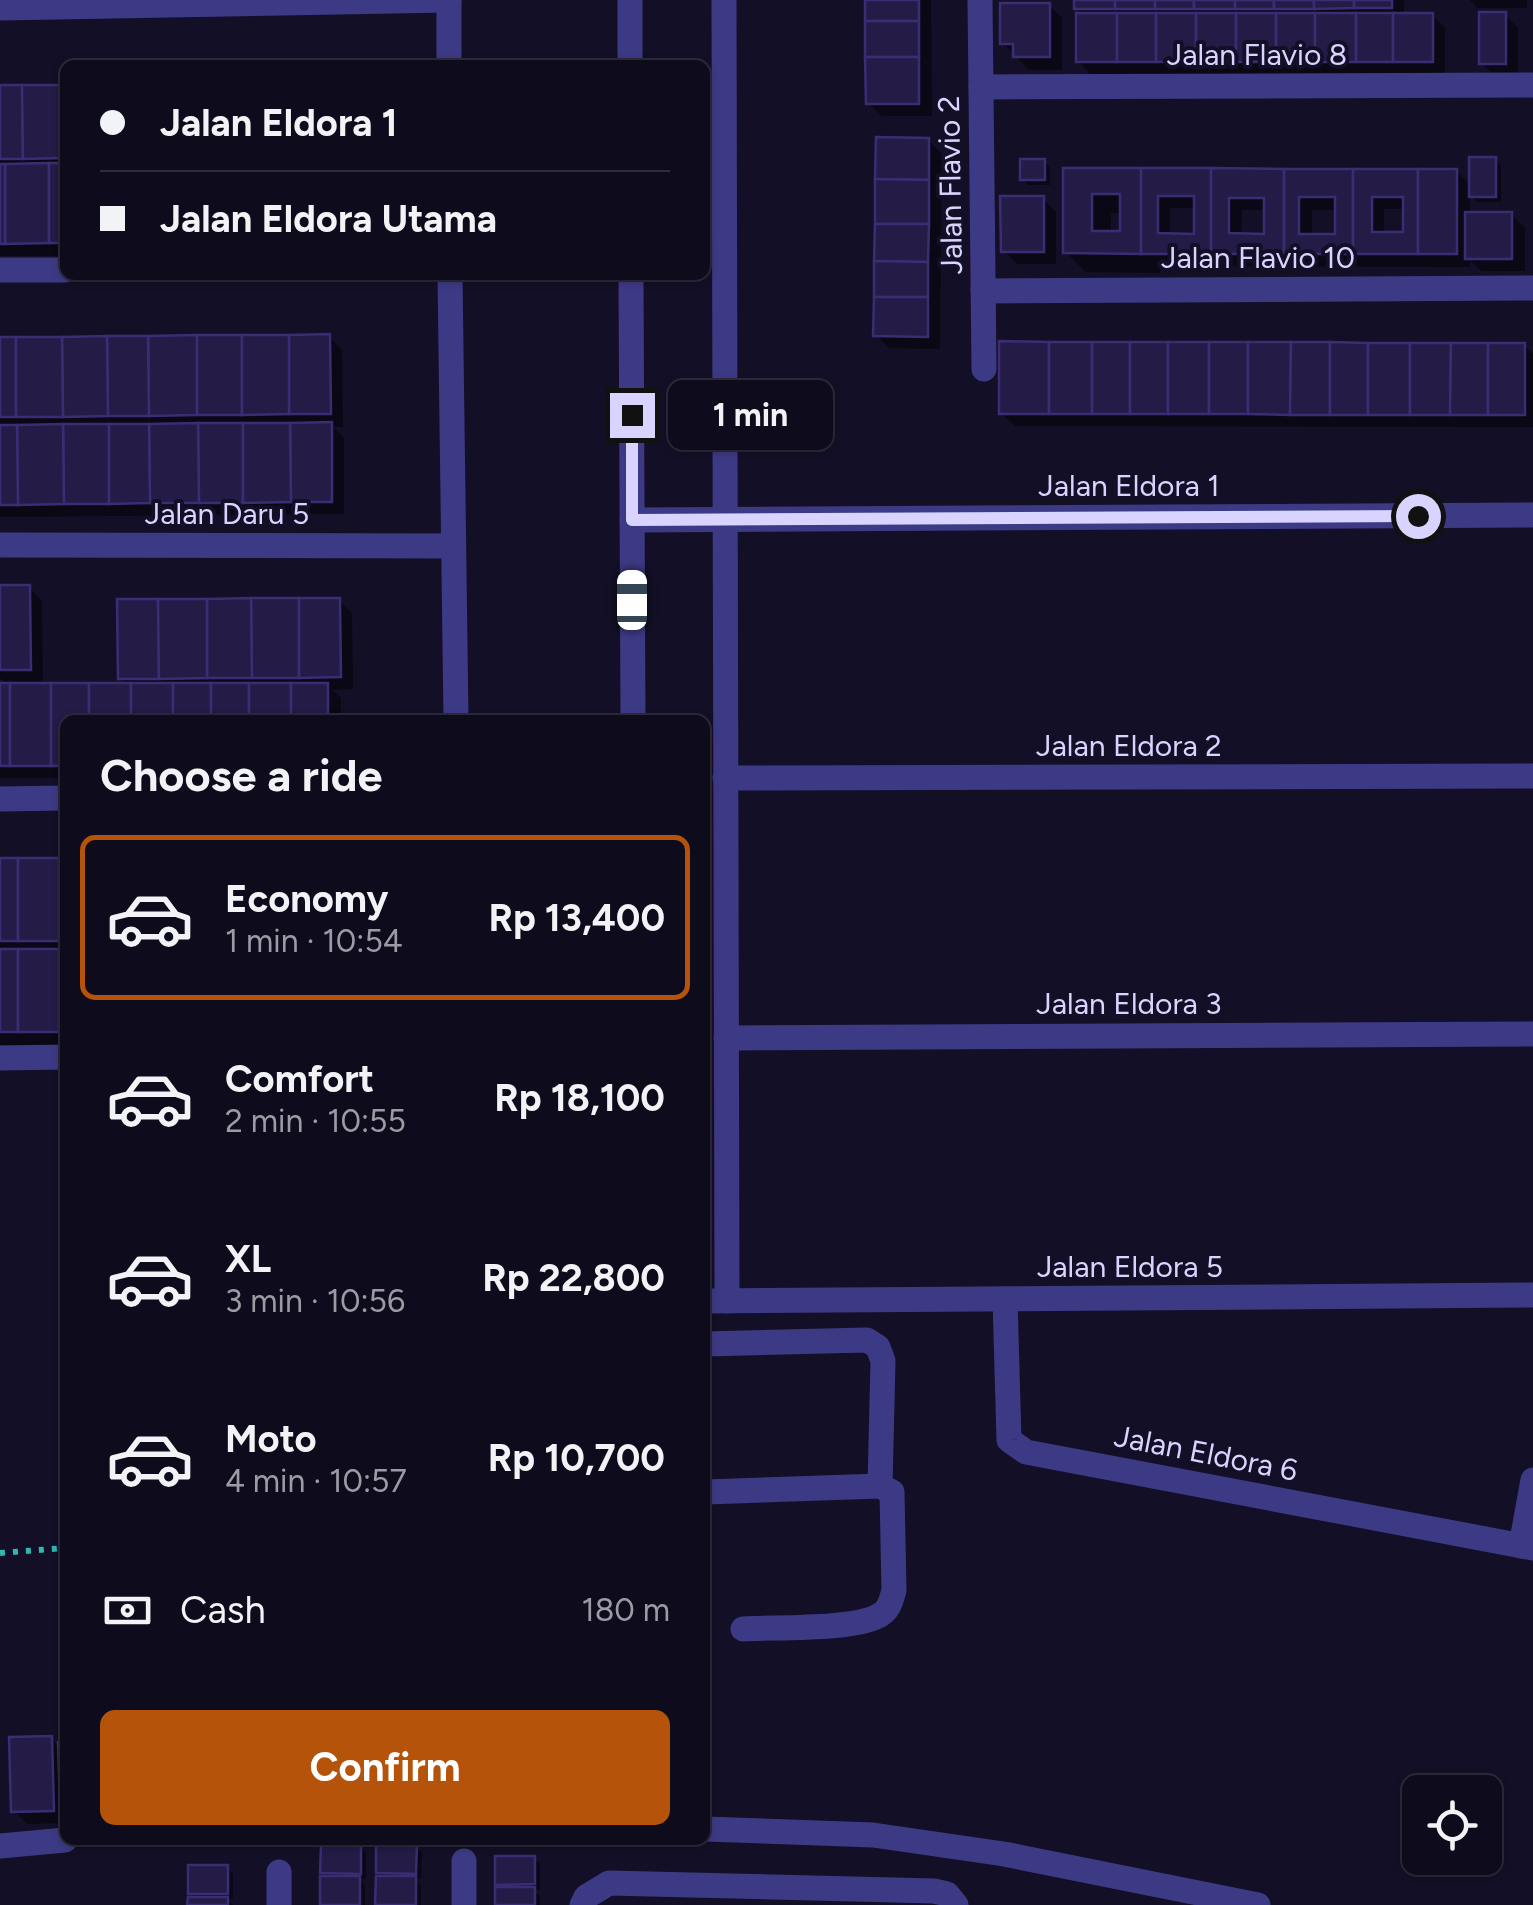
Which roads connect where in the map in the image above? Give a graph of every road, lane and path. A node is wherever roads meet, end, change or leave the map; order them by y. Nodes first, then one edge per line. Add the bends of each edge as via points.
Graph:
1 (449, 0) edge
2 (630, 0) edge
3 (724, 0) edge
4 (980, 0) edge
5 (0, 8) edge
6 (449, 60) edge
7 (630, 60) edge
8 (1533, 85) edge
9 (981, 87) junction
10 (0, 270) edge
11 (60, 270) edge
12 (450, 280) edge
13 (631, 280) edge
14 (1533, 288) edge
15 (983, 291) junction
16 (984, 368) dead end
17 (1533, 515) edge
18 (632, 520) junction
19 (725, 520) junction
20 (0, 545) edge
21 (453, 546) junction
22 (456, 715) edge
23 (633, 715) edge
24 (1533, 776) edge
25 (726, 778) junction
26 (0, 798) edge
27 (60, 798) edge
28 (1533, 1034) edge
29 (726, 1038) junction
30 (60, 1057) edge
31 (0, 1058) edge
32 (1533, 1295) edge
33 (1005, 1299) junction
34 (716, 1301) edge
35 (710, 1344) edge
36 (1533, 1480) edge
37 (880, 1486) junction
38 (710, 1492) edge
39 (1527, 1547) edge
40 (60, 1548) edge
41 (0, 1554) edge
42 (743, 1629) dead end
43 (710, 1830) edge
44 (60, 1840) edge
45 (0, 1846) edge
46 (464, 1861) dead end
47 (279, 1872) dead end
48 (279, 1905) edge
49 (464, 1905) edge
50 (582, 1905) edge
51 (956, 1905) edge
52 (1258, 1905) edge

1 - 5 street
1 - 6 street
2 - 7 street
3 - 19 street
4 - 9 street, Jalan Flavio 2
8 - 9 street, Jalan Flavio 8
9 - 15 street, Jalan Flavio 2
10 - 11 street
12 - 21 street
13 - 18 street
14 - 15 street, Jalan Flavio 10
15 - 16 street, Jalan Flavio 2
17 - 19 street, Jalan Eldora 1
18 - 19 street, Jalan Eldora 1
18 - 23 street
19 - 25 street
20 - 21 street, Jalan Daru 5
21 - 22 street
24 - 25 street, Jalan Eldora 2
25 - 29 street
26 - 27 street
28 - 29 street, Jalan Eldora 3
29 - 34 street
30 - 31 street
32 - 33 street, Jalan Eldora 5
33 - 34 street, Jalan Eldora 5
33 - 39 street, Jalan Eldora 6 via 1009,1440 1026,1452
35 - 37 street via 868,1340 878,1347
36 - 39 street
37 - 38 street
37 - 42 street via 892,1492 890,1605 859,1621
40 - 41 path
43 - 52 street via 873,1835
44 - 45 street
46 - 49 street
47 - 48 street
50 - 51 street via 610,1883 934,1890

